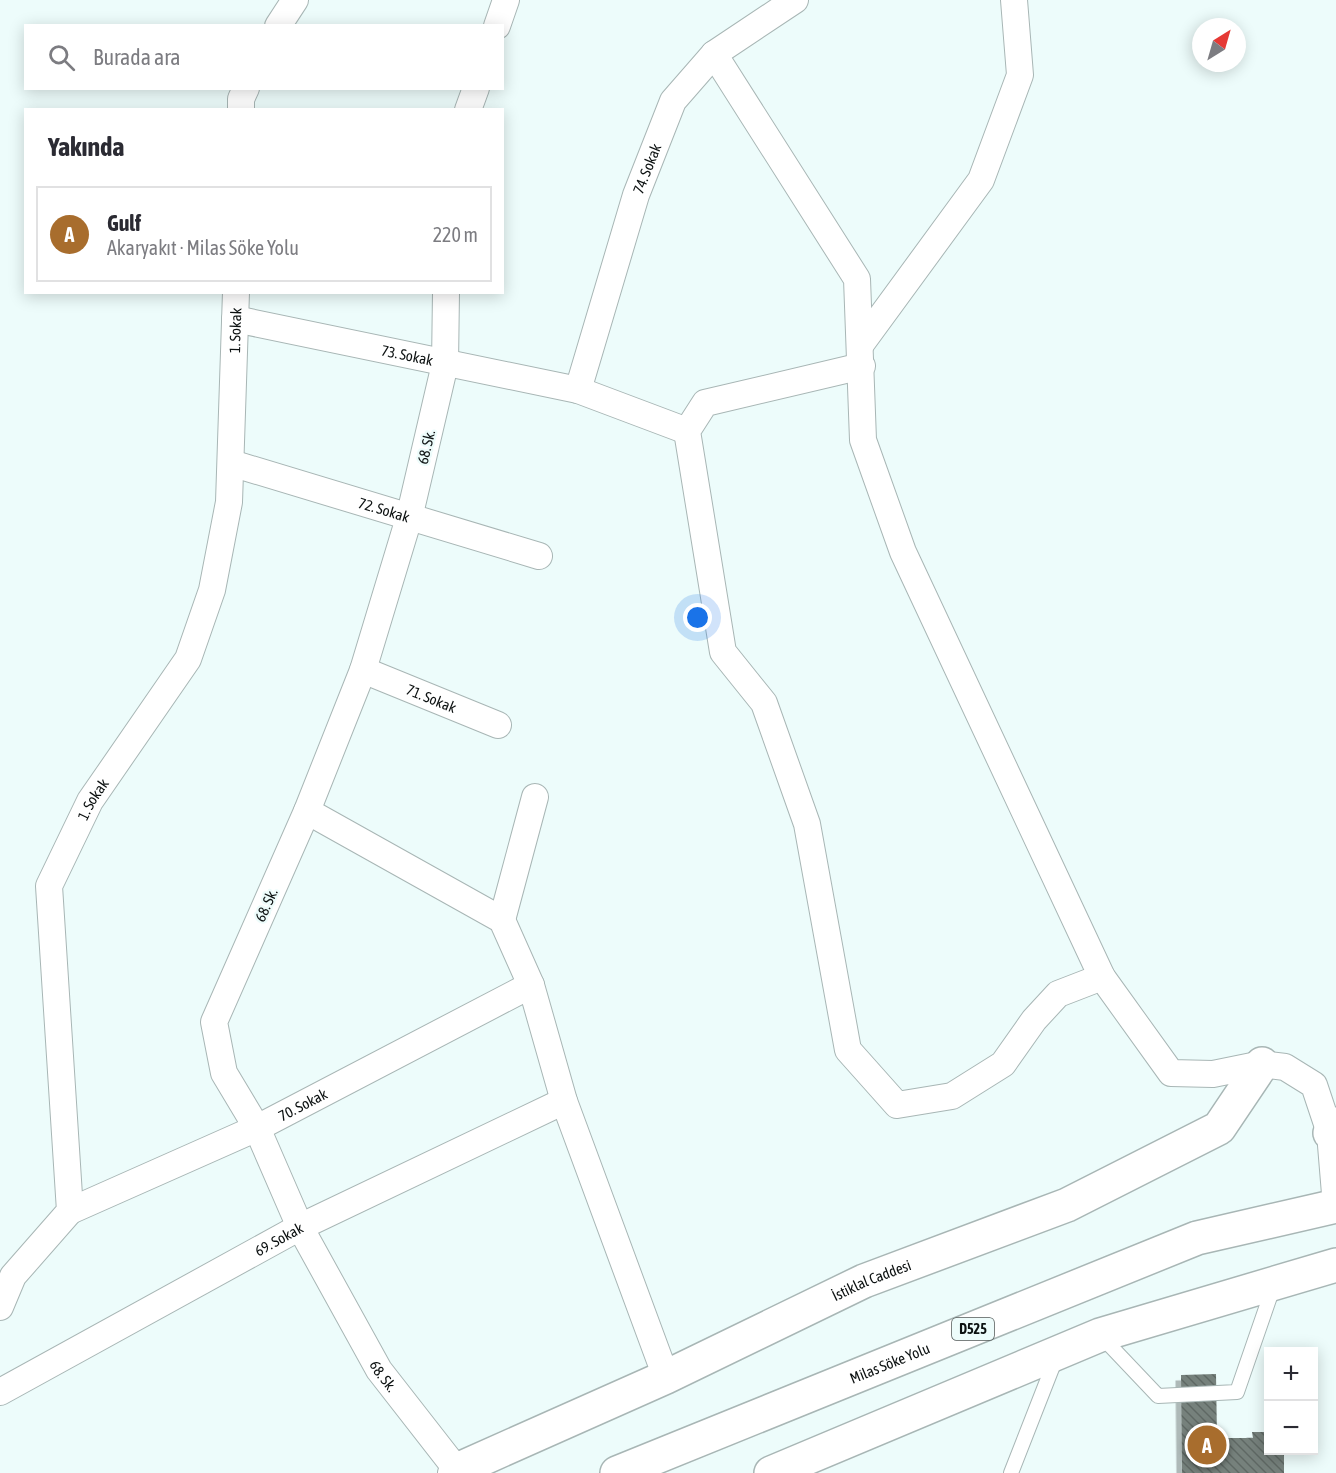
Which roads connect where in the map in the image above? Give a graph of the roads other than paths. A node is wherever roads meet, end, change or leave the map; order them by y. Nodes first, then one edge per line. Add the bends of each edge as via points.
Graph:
1 (295, 0) edge
2 (506, 0) edge
3 (795, 0) edge
4 (1014, 0) edge
5 (279, 24) edge
6 (498, 24) edge
7 (714, 54) junction
8 (245, 90) edge
9 (475, 90) edge
10 (241, 108) edge
11 (469, 108) edge
12 (236, 294) edge
13 (446, 294) edge
14 (235, 319) junction
15 (861, 355) junction
16 (445, 364) junction
17 (578, 390) junction
18 (687, 430) junction
19 (231, 463) junction
20 (409, 518) junction
21 (539, 556) dead end
22 (363, 670) junction
23 (498, 725) dead end
24 (535, 797) dead end
25 (307, 811) junction
26 (502, 920) junction
27 (1102, 976) junction
28 (531, 985) junction
29 (1262, 1064) junction
30 (564, 1101) junction
31 (257, 1128) junction
32 (1334, 1130) edge
33 (1336, 1206) edge
34 (70, 1211) junction
35 (300, 1227) junction
36 (1336, 1264) edge
37 (1275, 1281) junction
38 (0, 1307) edge
39 (1101, 1335) junction
40 (1058, 1353) junction
41 (666, 1377) junction
42 (0, 1392) edge
43 (454, 1472) edge
44 (617, 1473) edge
45 (771, 1473) edge
46 (1011, 1473) edge

1 - 5 street
2 - 6 street
3 - 7 street, 74. Sokak
4 - 15 street via 1020,75 981,180
7 - 15 street via 857,279
7 - 17 street, 74. Sokak via 673,100 636,195
8 - 10 street
9 - 11 street
12 - 14 street, 1. Sokak
13 - 16 street, 68. Sk.
14 - 16 street, 73. Sokak
14 - 19 street, 1. Sokak
15 - 18 street via 705,403
15 - 27 street via 863,440 903,552
16 - 17 street, 73. Sokak
16 - 20 street, 68. Sk.
17 - 18 street, 73. Sokak
18 - 27 street via 723,652 764,703 807,824 848,1050 897,1105 952,1096 1003,1064 1058,994
19 - 20 street, 72. Sokak
19 - 34 street, 1. Sokak via 229,502 212,590 188,659 90,801 49,886
20 - 21 street, 72. Sokak
20 - 22 street, 68. Sk.
22 - 23 street, 71. Sokak
22 - 25 street, 68. Sk.
24 - 26 street
25 - 26 street
25 - 31 street, 68. Sk. via 214,1022 224,1072
26 - 28 street
27 - 29 street via 1171,1072 1213,1074
28 - 30 street
28 - 31 street, 70. Sokak
29 - 32 street via 1285,1067 1314,1085
29 - 41 main road, İstiklal Caddesi via 1219,1128 1067,1205 864,1281
30 - 35 street, 69. Sokak
30 - 41 street
31 - 34 street, 70. Sokak
31 - 35 street, 68. Sk.
32 - 33 street
33 - 44 main road, Milas Söke Yolu / D525 via 1197,1239
34 - 38 street via 13,1276
35 - 42 street, 69. Sokak
35 - 43 street, 68. Sk. via 379,1370
36 - 37 main road
37 - 39 main road
37 - 39 lane via 1237,1392 1158,1396
39 - 40 main road
40 - 45 main road
40 - 46 lane
41 - 43 main road, İstiklal Caddesi

